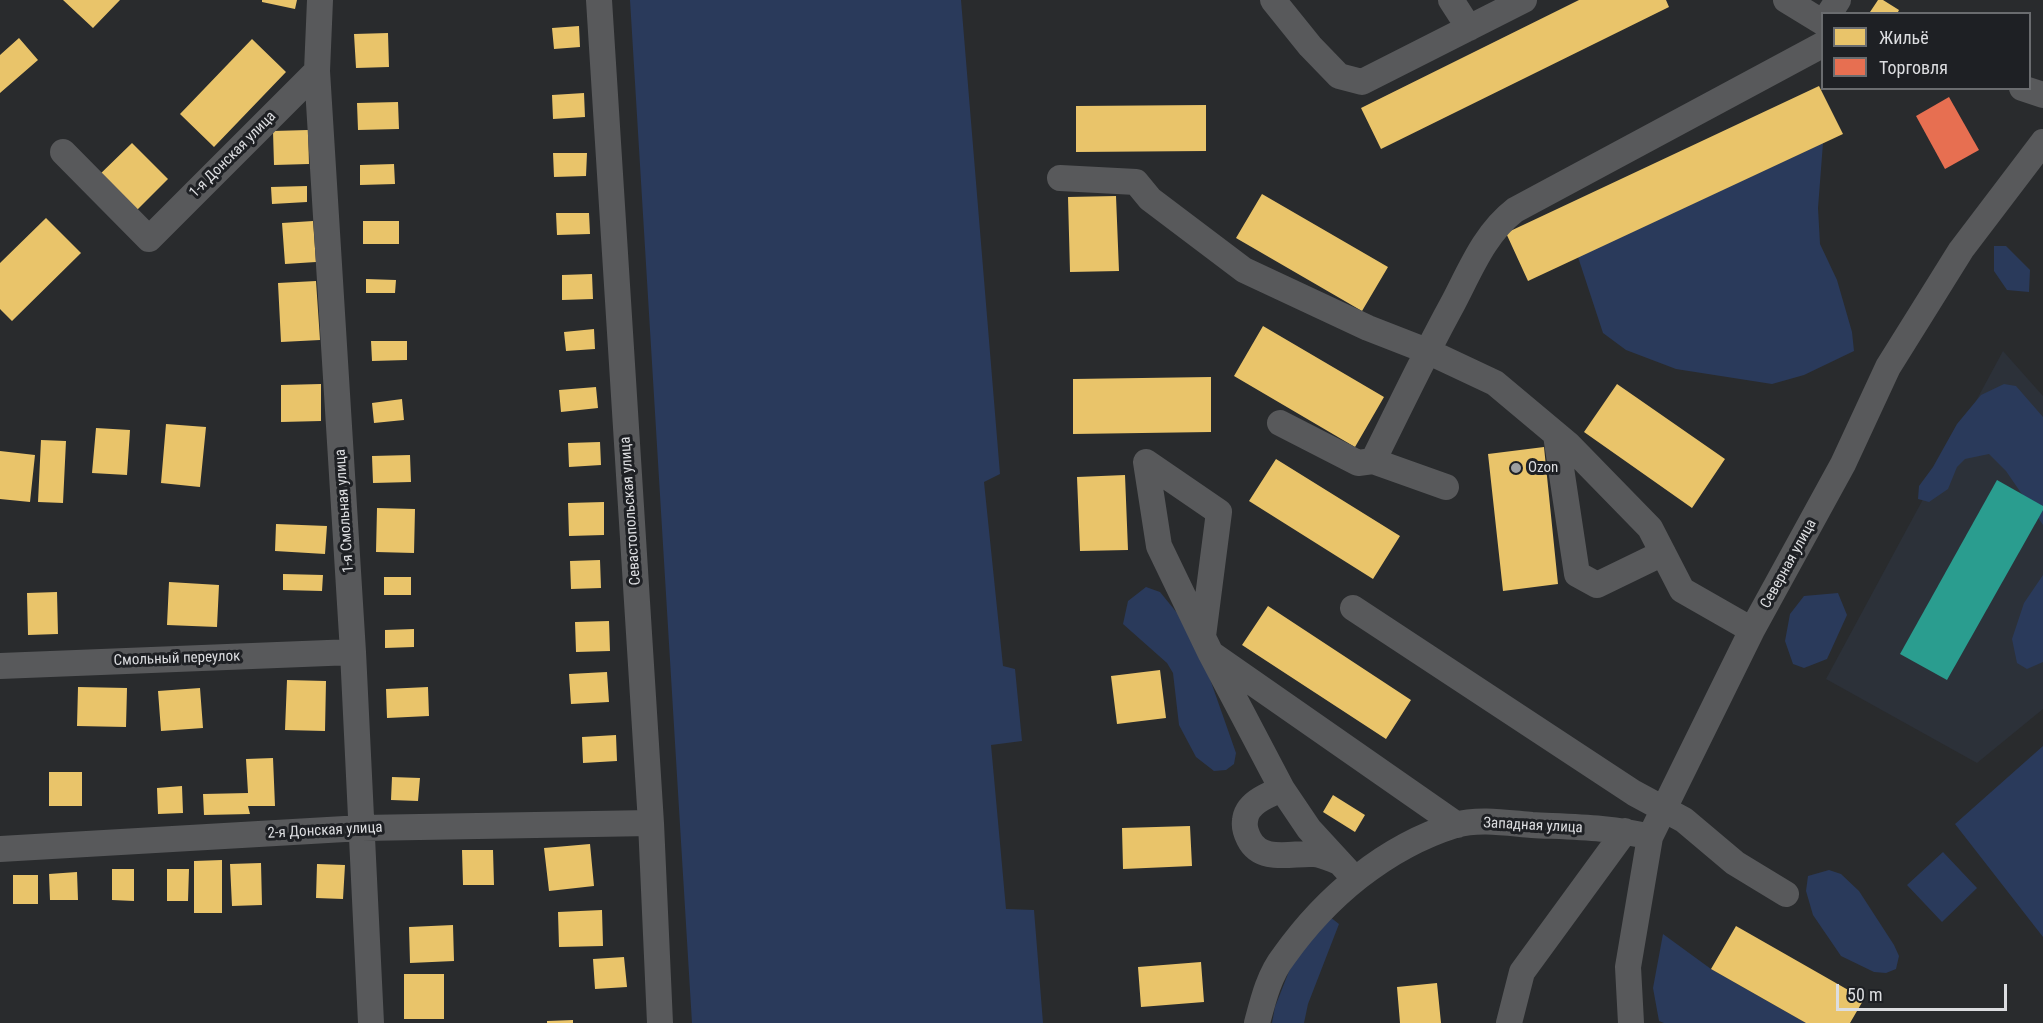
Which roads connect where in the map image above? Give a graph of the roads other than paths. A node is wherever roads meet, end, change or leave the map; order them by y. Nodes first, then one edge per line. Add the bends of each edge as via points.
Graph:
1 (320, 0) edge
2 (599, 0) edge
3 (1273, 0) edge
4 (1451, 0) edge
5 (1524, 0) edge
6 (1786, 0) edge
7 (1821, 21) edge
8 (1469, 28) junction
9 (1821, 46) edge
10 (317, 71) junction
11 (2028, 90) edge
12 (2043, 95) edge
13 (2043, 142) edge
14 (63, 152) dead end
15 (1060, 178) dead end
16 (1427, 351) junction
17 (1280, 423) dead end
18 (1556, 435) junction
19 (1373, 461) junction
20 (1446, 487) dead end
21 (1663, 553) junction
22 (1353, 608) dead end
23 (1752, 630) junction
24 (1207, 645) junction
25 (353, 652) junction
26 (0, 666) edge
27 (1282, 789) junction
28 (1663, 810) junction
29 (651, 823) junction
30 (1457, 825) junction
31 (362, 828) junction
32 (1625, 831) junction
33 (1650, 837) junction
34 (0, 849) edge
35 (1347, 870) junction
36 (1786, 894) dead end
37 (372, 1023) edge
38 (660, 1023) edge
39 (1257, 1023) edge
40 (1509, 1023) edge
41 (1631, 1023) edge

1 - 10 street, 1-я Смольная улица
2 - 29 street, Севастопольская улица
3 - 8 street via 1340,76 1362,82
4 - 8 street
5 - 8 street
6 - 7 street
9 - 16 street via 1499,222
10 - 14 street, 1-я Донская улица via 148,239
10 - 25 street, 1-я Смольная улица
11 - 12 street
13 - 23 street, Северная улица via 1961,250 1888,367 1843,464
15 - 16 street via 1137,182 1150,199 1244,270
16 - 18 street via 1496,383
16 - 19 street
17 - 19 street via 1358,463
18 - 21 street via 1650,528
18 - 21 street via 1578,574 1597,585
19 - 20 street
21 - 23 street via 1682,590
22 - 28 street
23 - 28 street, Северная улица
24 - 24 street via 1159,546 1146,462 1219,512
24 - 27 street
24 - 30 street
25 - 26 street, Смольный переулок
25 - 31 street, 1-я Смольная улица
27 - 35 street via 1309,829
27 - 35 street via 1251,807 1245,820 1254,849 1270,855 1315,854
28 - 33 street, Северная улица
28 - 36 street via 1684,820 1735,863
29 - 31 street, 2-я Донская улица
29 - 38 street, Севастопольская улица
30 - 32 street, Западная улица via 1491,822
30 - 35 street, Западная улица
31 - 34 street, 2-я Донская улица
31 - 37 street, 1-я Смольная улица
32 - 33 street, Западная улица
32 - 40 street via 1522,972
33 - 41 street, Северная улица via 1628,967
35 - 39 street, Западная улица via 1325,908 1283,957 1265,991

